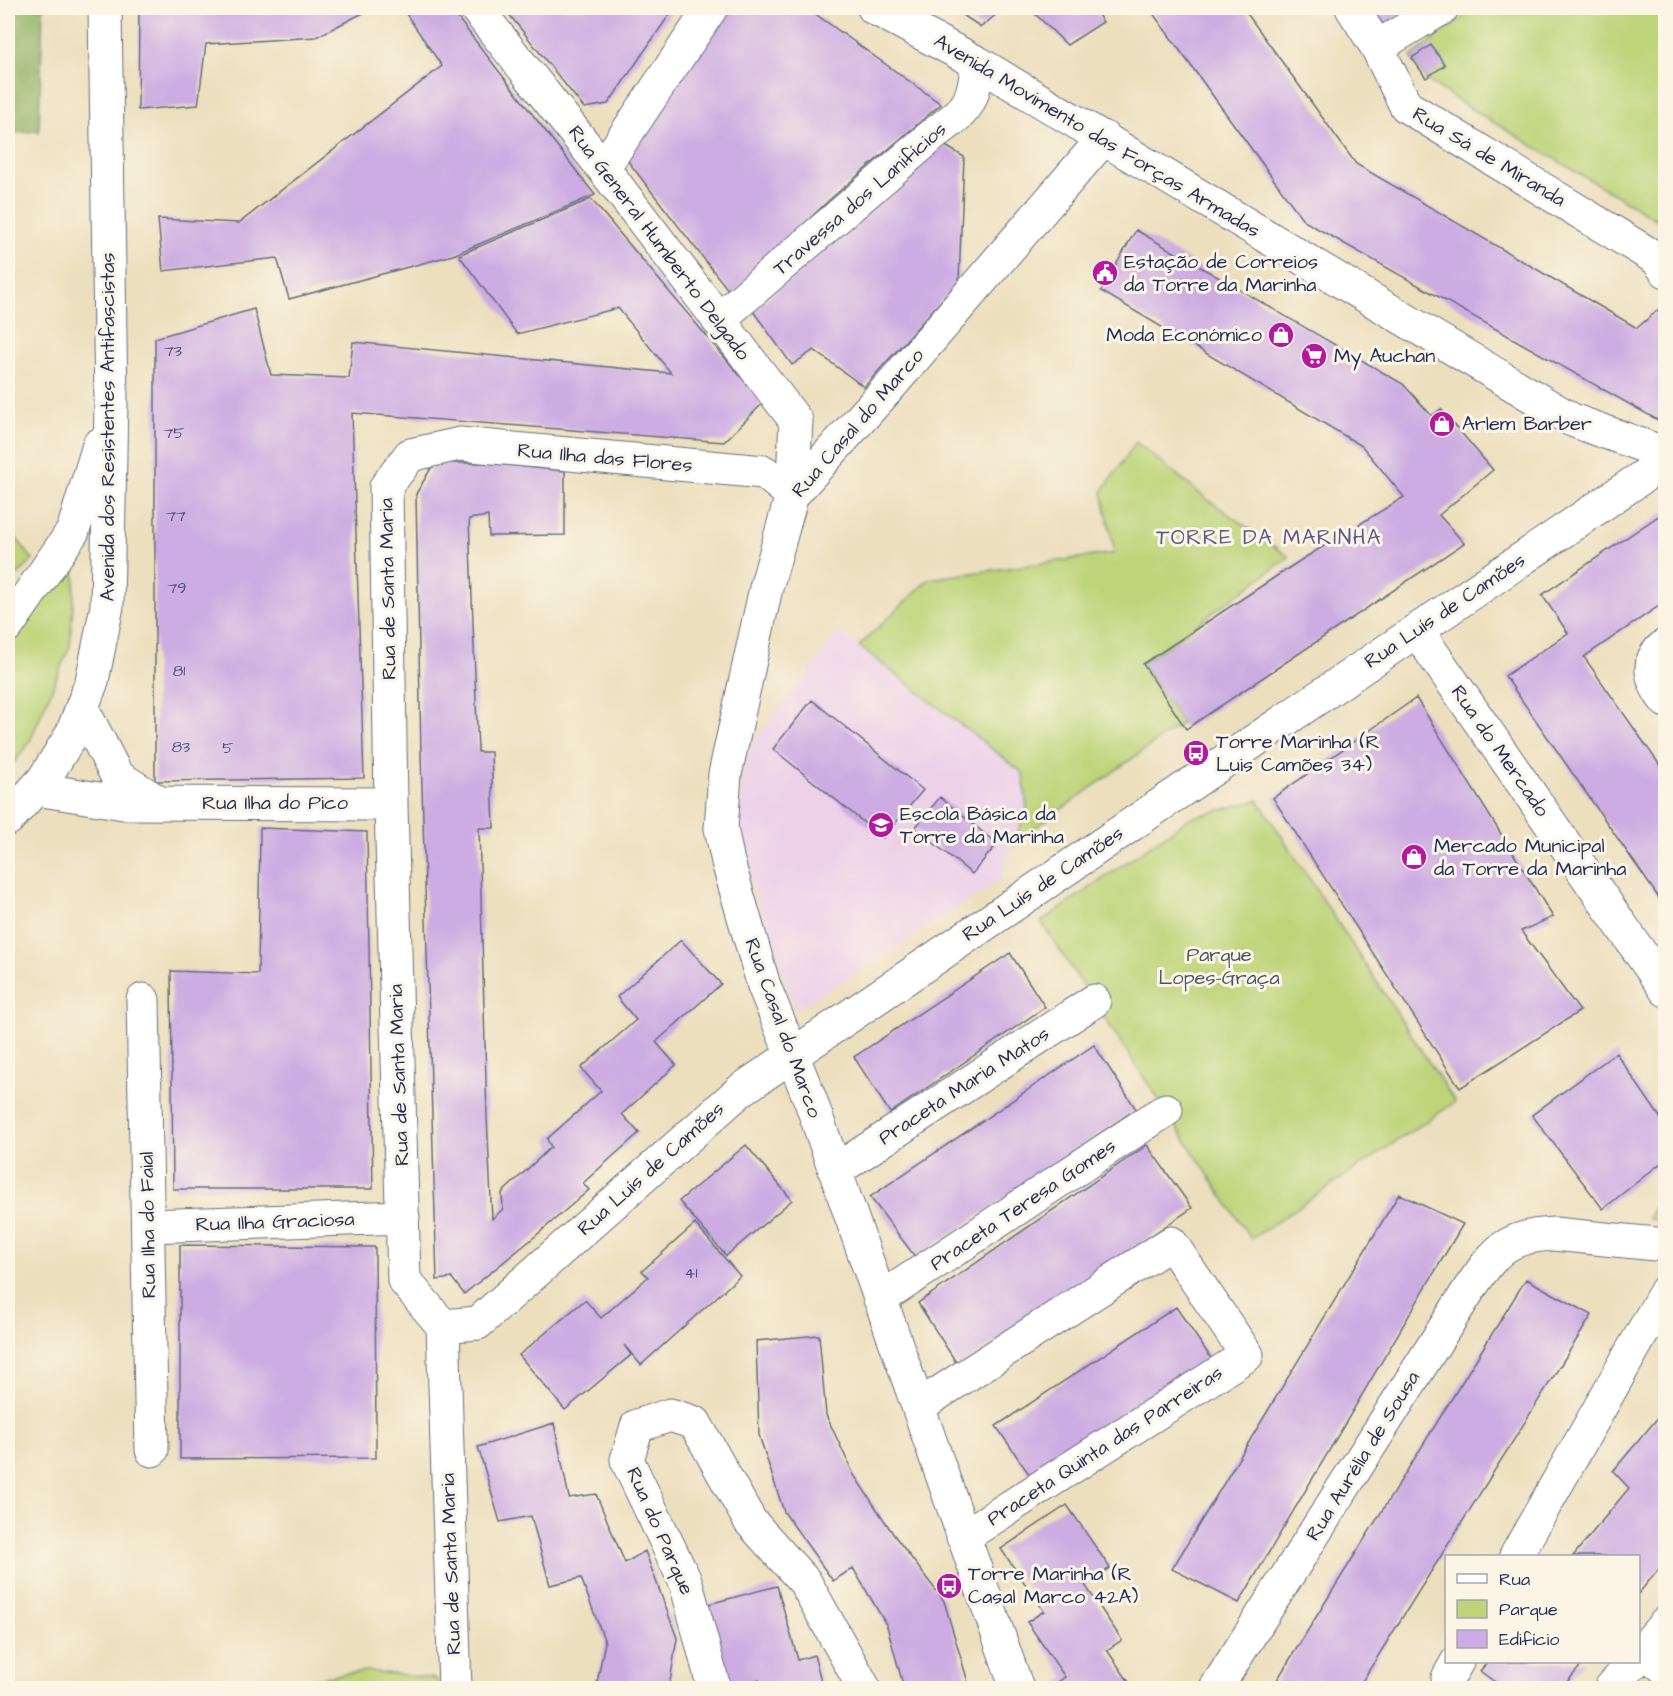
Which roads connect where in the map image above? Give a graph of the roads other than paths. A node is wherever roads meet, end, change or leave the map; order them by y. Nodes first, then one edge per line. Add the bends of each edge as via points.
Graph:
1 (105, 8) edge
2 (476, 8) edge
3 (711, 8) edge
4 (874, 8) edge
5 (1352, 8) edge
6 (1442, 8) edge
7 (1377, 47) junction
8 (978, 63) junction
9 (1104, 138) junction
10 (603, 168) junction
11 (1665, 271) edge
12 (718, 320) junction
13 (111, 402) junction
14 (1665, 454) edge
15 (410, 455) joint
16 (1665, 461) edge
17 (792, 495) junction
18 (8, 625) edge
19 (1417, 631) junction
20 (1665, 645) edge
21 (1665, 701) edge
22 (82, 708) junction
23 (36, 789) junction
24 (158, 802) junction
25 (391, 804) junction
26 (8, 819) edge
27 (1665, 990) edge
28 (144, 1000) dead end
29 (1094, 1001) dead end
30 (792, 1054) junction
31 (1166, 1110) dead end
32 (835, 1171) junction
33 (403, 1217) junction
34 (148, 1226) junction
35 (1665, 1245) edge
36 (1665, 1291) edge
37 (880, 1299) junction
38 (443, 1326) junction
39 (919, 1406) junction
40 (152, 1450) dead end
41 (963, 1537) junction
42 (1517, 1555) edge
43 (1665, 1623) edge
44 (1645, 1659) edge
45 (455, 1689) edge
46 (714, 1689) edge
47 (864, 1689) edge
48 (1017, 1689) edge
49 (1216, 1689) edge
50 (1611, 1689) edge

1 - 13 street, Avenida dos Resistentes Antifascistas
2 - 10 street, Rua General Humberto Delgado
3 - 10 street
4 - 8 street, Avenida Movimento das Forças Armadas
5 - 7 street, Rua Sá de Miranda
6 - 7 street
7 - 11 street, Rua Sá de Miranda via 1406,106 1657,259
8 - 9 street, Avenida Movimento das Forças Armadas
8 - 12 street, Travessa dos Lanifícios via 970,103 962,112
9 - 14 street, Avenida Movimento das Forças Armadas via 1572,420
9 - 17 street, Rua Casal do Marco
10 - 12 street, Rua General Humberto Delgado
12 - 17 street, Rua General Humberto Delgado via 796,421
13 - 18 street via 73,531
13 - 22 street, Avenida dos Resistentes Antifascistas via 107,606 92,681
15 - 17 street, Rua Ilha das Flores via 460,444 764,472
15 - 25 street, Rua de Santa Maria via 386,487
16 - 19 street, Rua Luís de Camões
17 - 30 street, Rua Casal do Marco via 766,588 725,774 721,828 764,986
19 - 27 street, Rua do Mercado
19 - 30 street, Rua Luís de Camões
20 - 21 street via 1654,657 1651,668 1655,688
22 - 23 street, Avenida dos Resistentes Antifascistas via 72,734
22 - 24 street via 117,777
23 - 24 street, Rua Ilha do Pico via 124,803
23 - 26 street, Avenida dos Resistentes Antifascistas
24 - 25 street, Rua Ilha do Pico
25 - 33 street, Rua de Santa Maria
28 - 34 street, Rua Ilha do Faial
29 - 32 street, Praceta Maria Matos
30 - 32 street, Rua Casal do Marco
30 - 38 street, Rua Luís de Camões via 741,1089 478,1323
31 - 37 street, Praceta Teresa Gomes
32 - 37 street, Rua Casal do Marco
33 - 34 street, Rua Ilha Graciosa
33 - 38 street, Rua de Santa Maria via 404,1280
34 - 40 street, Rua Ilha do Faial
35 - 49 street, Rua Aurélia de Sousa via 1554,1234 1524,1237 1497,1252 1470,1288
36 - 42 street
37 - 39 street, Rua Casal do Marco
38 - 45 street, Rua de Santa Maria
39 - 41 street, Rua Casal do Marco
39 - 41 street, Praceta Quinta das Parreiras via 1172,1243 1247,1355
41 - 48 street, Rua Casal do Marco
43 - 44 street
44 - 50 street
46 - 47 street, Rua do Parque via 686,1583 627,1460 637,1426 670,1415 695,1423 750,1521 805,1582

